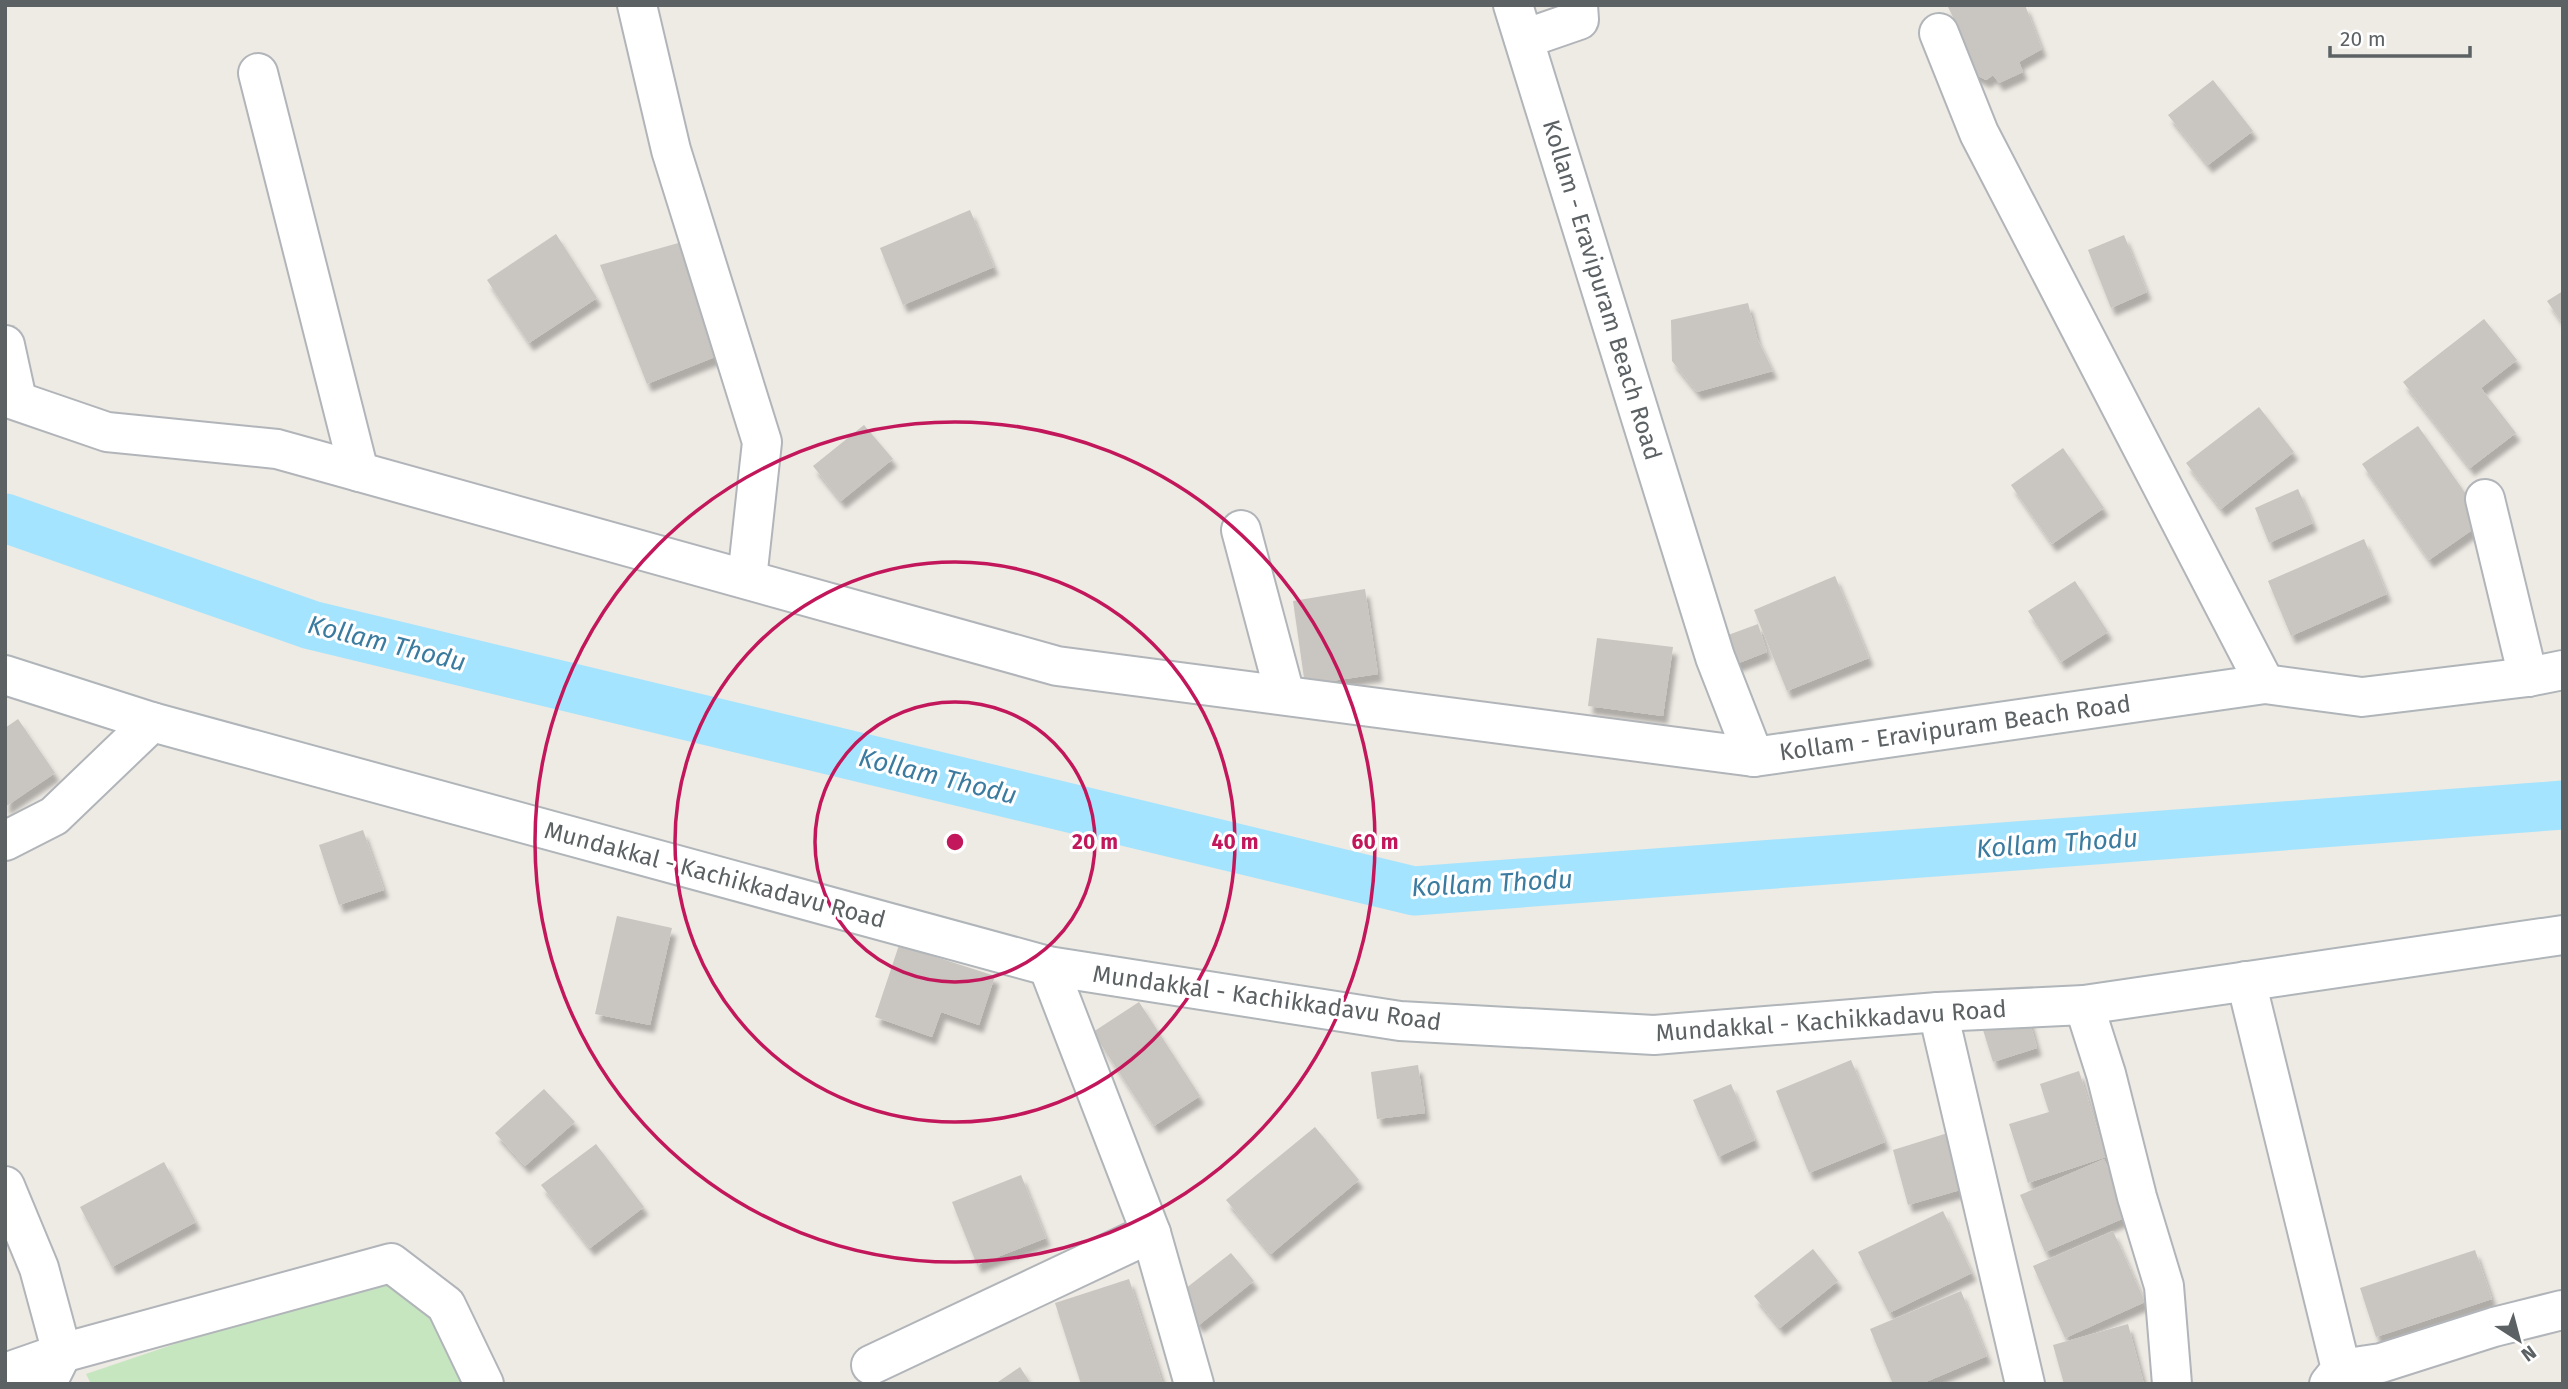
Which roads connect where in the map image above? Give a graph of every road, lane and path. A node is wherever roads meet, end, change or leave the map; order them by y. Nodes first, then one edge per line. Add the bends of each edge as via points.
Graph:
1 (637, 5) edge
2 (1578, 5) edge
3 (1518, 22) edge
4 (1939, 33) dead end
5 (258, 73) dead end
6 (5, 345) edge
7 (11, 398) edge
8 (359, 472) junction
9 (2485, 499) dead end
10 (1241, 530) dead end
11 (747, 579) junction
12 (2545, 674) edge
13 (5, 675) edge
14 (2265, 684) junction
15 (1285, 695) junction
16 (152, 722) junction
17 (1754, 757) junction
18 (5, 841) edge
19 (2563, 935) edge
20 (1048, 966) junction
21 (2246, 981) junction
22 (2084, 1005) junction
23 (1938, 1012) junction
24 (5, 1186) edge
25 (1151, 1233) junction
26 (2562, 1310) edge
27 (872, 1365) dead end
28 (55, 1368) edge
29 (5, 1373) edge
30 (2335, 1376) edge
31 (484, 1384) edge
32 (1194, 1384) edge
33 (2025, 1384) edge
34 (2172, 1384) edge

1 - 11 street via 671,150 762,442
2 - 3 street via 1579,20
3 - 17 street, Kollam - Eravipuram Beach Road via 1715,657
4 - 14 street via 1979,133
5 - 8 street
6 - 7 street
7 - 8 street via 107,432 277,449
8 - 11 street
9 - 12 street
10 - 15 street
11 - 15 street via 1057,666
12 - 14 street, Kollam - Eravipuram Beach Road via 2362,697
13 - 16 street, Mundakkal - Kachikkadavu Road
14 - 17 street, Kollam - Eravipuram Beach Road
15 - 17 street
16 - 18 street via 54,816
16 - 20 street, Mundakkal - Kachikkadavu Road
19 - 21 street, Mundakkal - Kachikkadavu Road
20 - 23 street, Mundakkal - Kachikkadavu Road via 1400,1021 1654,1035
20 - 25 street
21 - 22 street, Mundakkal - Kachikkadavu Road
21 - 30 street
22 - 23 street, Mundakkal - Kachikkadavu Road
22 - 34 street via 2164,1286
23 - 33 street
24 - 28 street via 39,1268
25 - 27 street
25 - 32 street
26 - 30 street
28 - 29 street
28 - 31 street via 391,1263 446,1305

